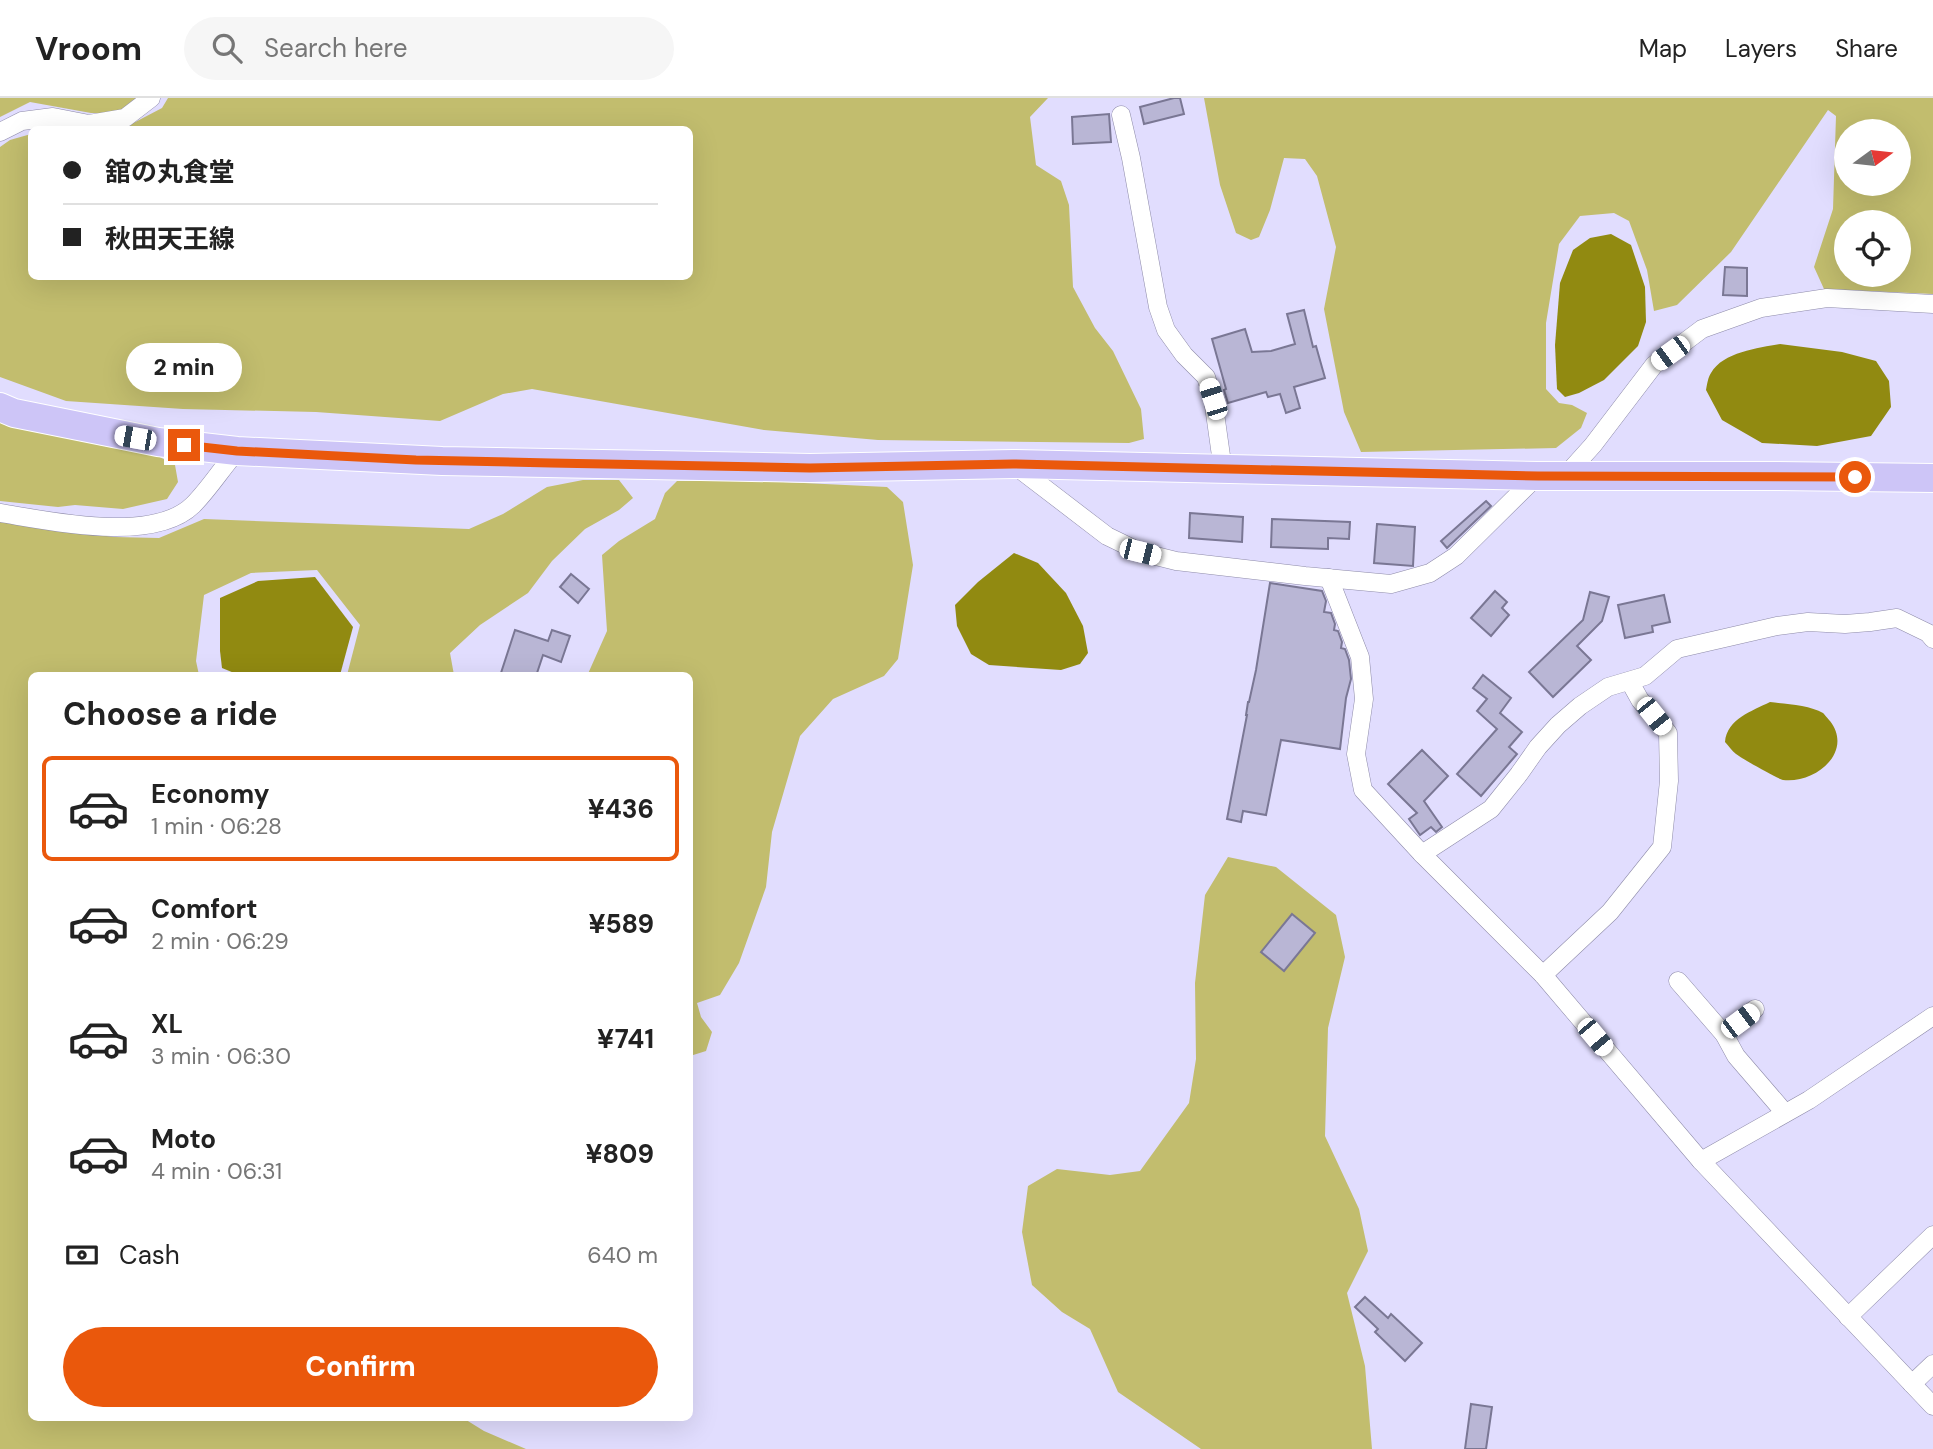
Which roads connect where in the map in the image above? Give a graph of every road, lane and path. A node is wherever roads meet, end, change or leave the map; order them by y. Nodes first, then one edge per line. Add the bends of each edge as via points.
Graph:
1 (151, 98) edge
2 (1121, 115) dead end
3 (0, 132) edge
4 (1933, 304) edge
5 (0, 407) edge
6 (237, 451) junction
7 (1013, 464) junction
8 (1223, 470) junction
9 (1566, 475) junction
10 (1538, 476) junction
11 (1933, 478) edge
12 (0, 513) edge
13 (1329, 578) junction
14 (1933, 639) edge
15 (1630, 682) junction
16 (1422, 854) junction
17 (1543, 975) junction
18 (1678, 981) dead end
19 (1755, 1010) dead end
20 (1933, 1016) edge
21 (1724, 1034) junction
22 (1785, 1114) junction
23 (1701, 1161) junction
24 (1933, 1235) edge
25 (1848, 1317) junction
26 (1933, 1364) edge
27 (1912, 1384) junction
28 (1933, 1406) edge

1 - 3 street via 125,118 89,124 53,117 22,121
2 - 8 street via 1158,307 1166,330 1206,377
4 - 9 street via 1827,298 1761,308 1702,329 1654,365
5 - 6 main road via 90,430
6 - 7 main road via 442,461 783,467
6 - 12 street via 192,506 169,520 132,527 88,526
7 - 8 main road
7 - 13 street via 1107,536 1140,552 1176,561
8 - 10 main road
9 - 10 main road
9 - 11 main road
10 - 13 street via 1456,556 1430,573 1391,584
13 - 16 street via 1360,657 1364,699 1356,754 1363,790
14 - 15 street via 1897,618 1777,626 1676,649
15 - 16 street via 1608,687 1558,724 1491,808
15 - 17 street via 1668,733 1670,781 1662,848 1609,912
16 - 17 street
17 - 23 street
18 - 21 street
19 - 21 street
20 - 22 street
21 - 22 street via 1736,1056
22 - 23 street
23 - 25 street
24 - 25 street
25 - 27 street
26 - 27 street
27 - 28 street

